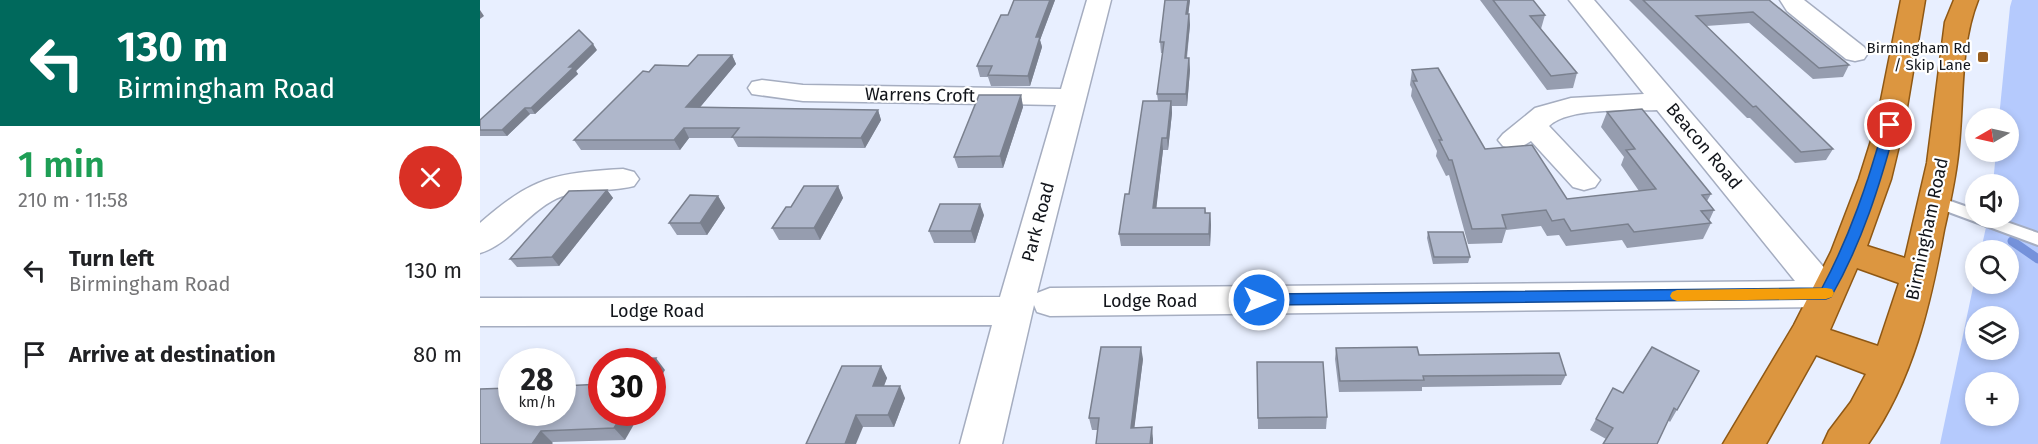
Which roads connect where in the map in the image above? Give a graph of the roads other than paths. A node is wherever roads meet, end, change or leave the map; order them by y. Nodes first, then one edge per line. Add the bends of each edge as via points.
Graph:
1 (1100, 0) edge
2 (1581, 0) edge
3 (1792, 0) edge
4 (1913, 0) edge
5 (1966, 0) edge
6 (1855, 53) dead end
7 (762, 88) dead end
8 (1072, 97) junction
9 (1666, 101) junction
10 (623, 179) dead end
11 (1584, 181) dead end
12 (1933, 200) junction
13 (1965, 212) edge
14 (2008, 228) edge
15 (2038, 239) edge
16 (480, 241) edge
17 (1848, 252) junction
18 (1918, 276) junction
19 (1826, 294) junction
20 (1032, 306) junction
21 (480, 312) edge
22 (1807, 337) junction
23 (1890, 366) junction
24 (981, 444) edge
25 (1744, 444) edge
26 (1844, 444) edge

1 - 8 street, Park Road
2 - 9 street, Beacon Road
3 - 6 street
4 - 17 highway via 1890,125
5 - 12 highway, Birmingham Road via 1958,22 1942,163
7 - 8 street, Warrens Croft via 810,83
8 - 20 street, Park Road
9 - 11 street via 1571,106 1545,114 1523,133
9 - 19 street, Beacon Road
10 - 16 street via 572,183 547,190
12 - 13 lane
12 - 18 highway, Birmingham Road
14 - 15 lane
17 - 18 highway
17 - 19 highway
18 - 23 highway, Birmingham Road
19 - 20 street, Lodge Road
19 - 22 highway
20 - 21 street, Lodge Road
20 - 24 street, Park Road
22 - 23 highway
22 - 25 highway
23 - 26 highway, Birmingham Road via 1866,414

